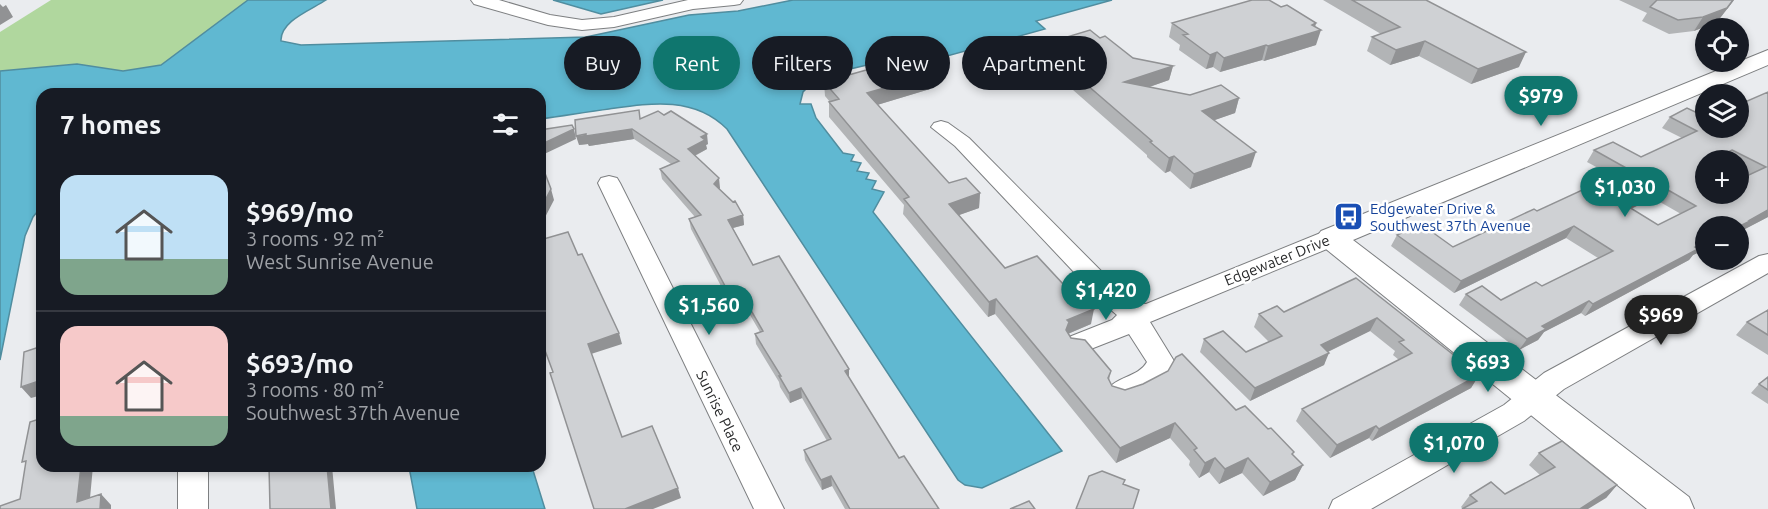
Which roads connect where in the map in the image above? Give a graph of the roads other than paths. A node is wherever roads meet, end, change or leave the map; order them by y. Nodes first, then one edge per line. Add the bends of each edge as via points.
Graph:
1 (480, 0) edge
2 (734, 0) edge
3 (1768, 57) edge
4 (941, 127) dead end
5 (609, 183) dead end
6 (1331, 238) junction
7 (1768, 262) edge
8 (1134, 313) junction
9 (1078, 344) edge
10 (1120, 392) edge
11 (1533, 396) junction
12 (193, 472) edge
13 (192, 509) edge
14 (769, 509) edge
15 (1344, 509) edge
16 (1675, 509) edge

1 - 2 street via 548,20 582,25
3 - 6 street, Edgewater Drive
4 - 8 street via 962,142 1114,299
5 - 14 street, Sunrise Place
6 - 8 street, Edgewater Drive via 1148,313
6 - 11 street
7 - 11 street
8 - 9 street via 1121,327
8 - 10 street via 1140,331 1161,361 1160,370
11 - 15 street via 1514,413
11 - 16 street
12 - 13 street

